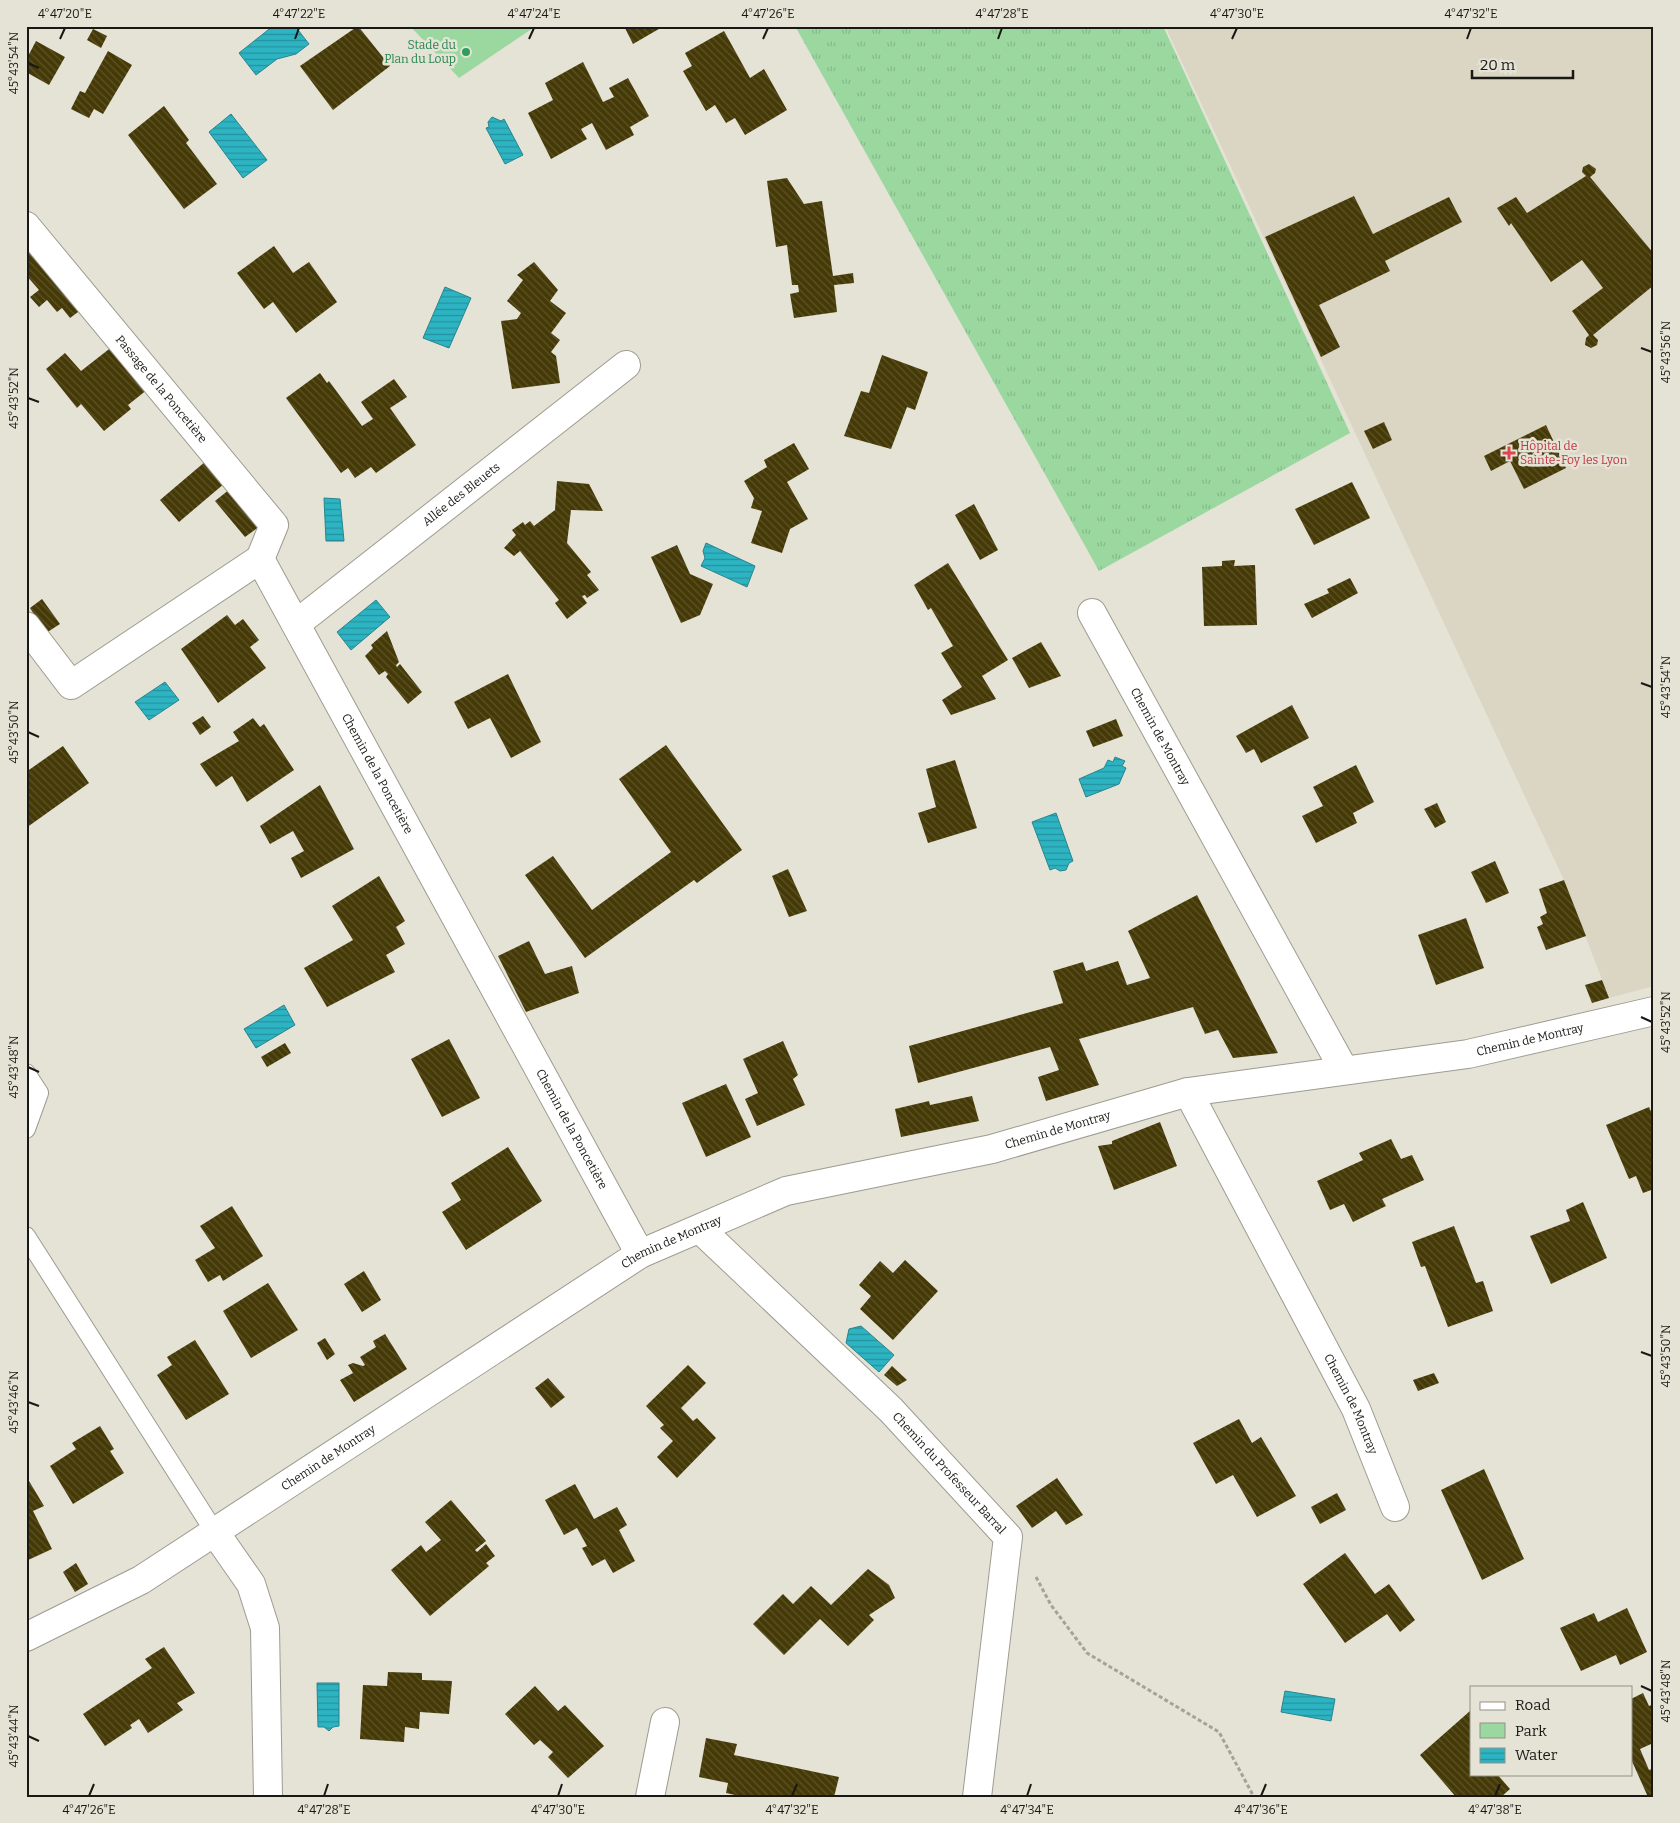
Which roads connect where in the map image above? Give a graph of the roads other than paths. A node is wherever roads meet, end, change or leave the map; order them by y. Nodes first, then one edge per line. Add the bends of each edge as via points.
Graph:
1 (26, 226) edge
2 (626, 365) dead end
3 (260, 559) junction
4 (1092, 613) dead end
5 (296, 624) junction
6 (26, 626) edge
7 (1654, 1011) edge
8 (1344, 1070) junction
9 (26, 1074) edge
10 (1188, 1092) junction
11 (26, 1129) edge
12 (700, 1230) junction
13 (26, 1236) edge
14 (640, 1254) junction
15 (1395, 1507) dead end
16 (214, 1531) junction
17 (26, 1637) edge
18 (665, 1722) dead end
19 (268, 1797) edge
20 (650, 1797) edge
21 (977, 1797) edge

1 - 3 street, Passage de la Poncetière via 274,525
2 - 5 street, Allée des Bleuets
3 - 5 street, Chemin de la Poncetière
3 - 6 street via 71,685
4 - 8 street, Chemin de Montray
5 - 14 street, Chemin de la Poncetière
7 - 8 street, Chemin de Montray via 1468,1054
8 - 10 street, Chemin de Montray
9 - 11 lane via 38,1093
10 - 12 street, Chemin de Montray via 992,1150 786,1191
10 - 15 street, Chemin de Montray via 1356,1409
12 - 14 street, Chemin de Montray
12 - 21 street, Chemin du Professeur Barral via 890,1410 1008,1537
13 - 16 lane
14 - 16 street, Chemin de Montray
16 - 17 street, Chemin de Montray via 141,1580
16 - 19 street via 251,1584 265,1628
18 - 20 street

